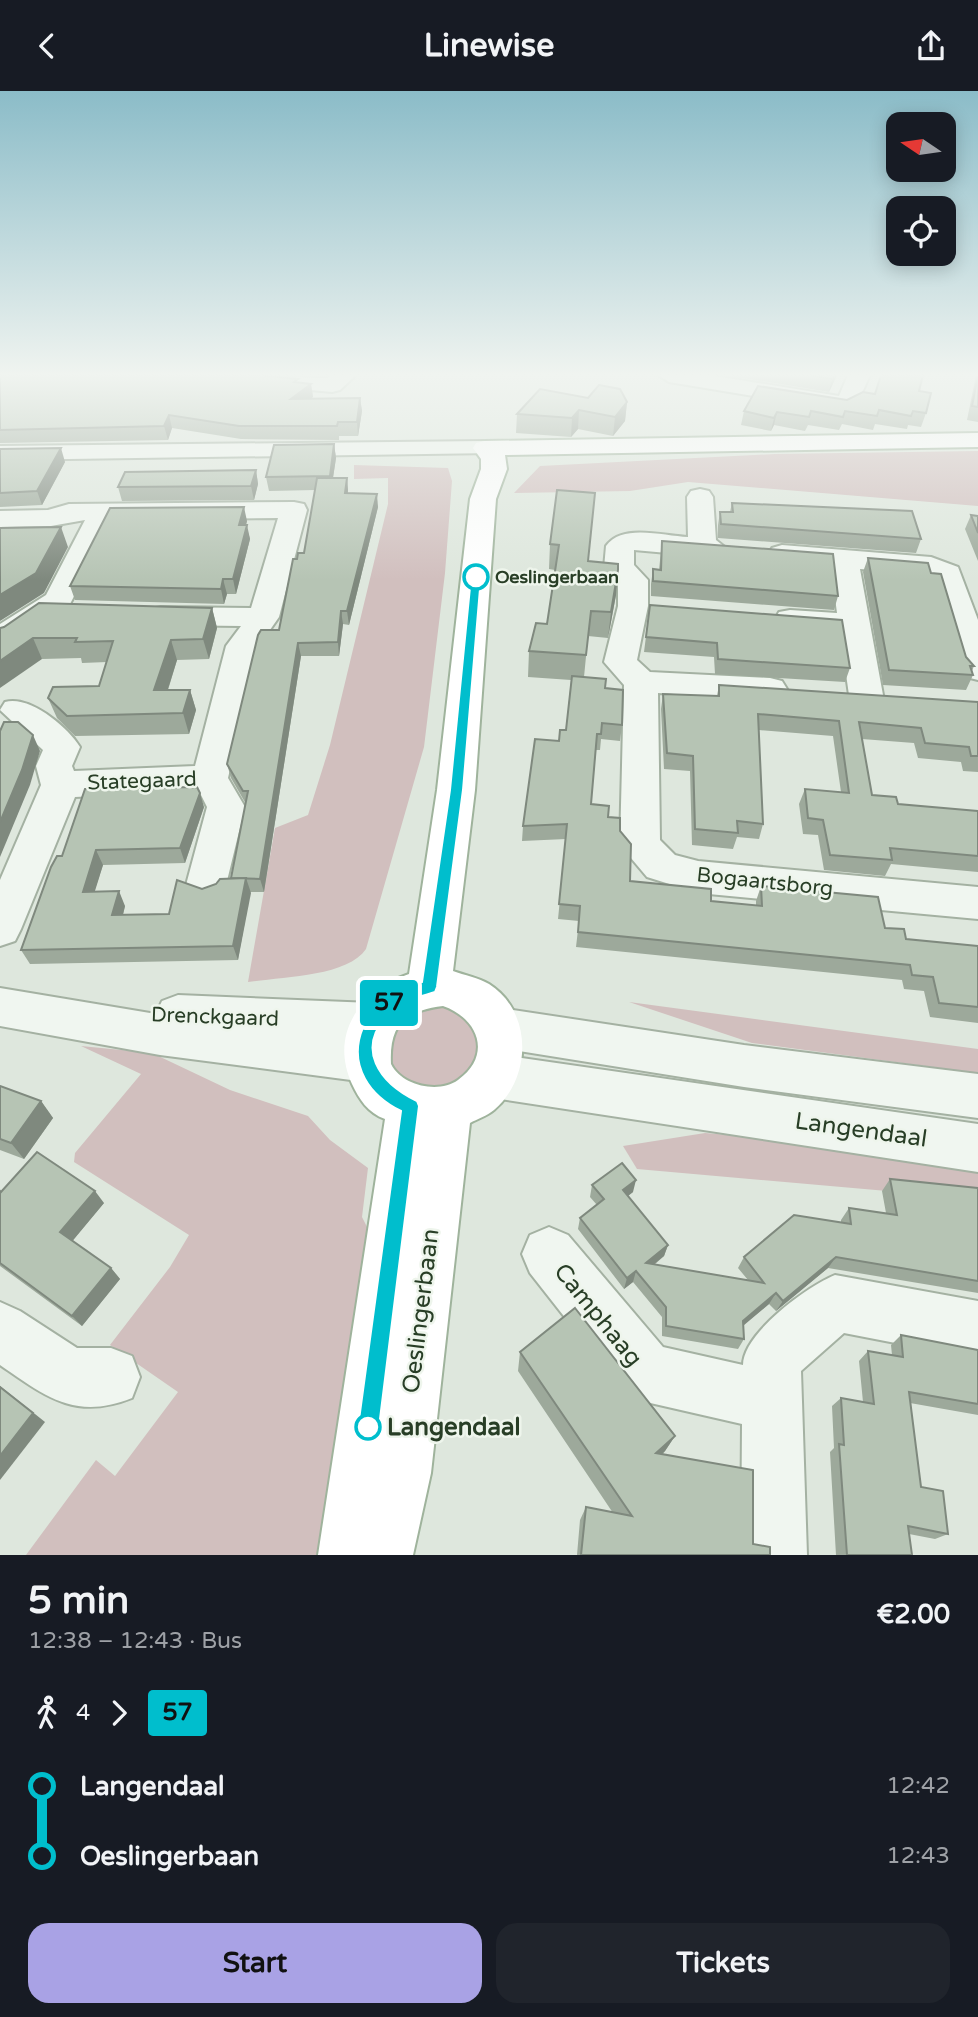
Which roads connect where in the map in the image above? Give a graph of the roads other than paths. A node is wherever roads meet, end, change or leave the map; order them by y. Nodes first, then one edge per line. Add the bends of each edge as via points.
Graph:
1 (802, 443) edge
2 (0, 453) edge
3 (485, 454) junction
4 (700, 497) dead end
5 (103, 512) junction
6 (0, 519) edge
7 (89, 538) junction
8 (0, 539) edge
9 (702, 547) junction
10 (844, 560) junction
11 (948, 573) junction
12 (978, 575) edge
13 (40, 612) junction
14 (81, 612) edge
15 (137, 613) edge
16 (757, 616) edge
17 (264, 617) junction
18 (854, 624) junction
19 (0, 638) edge
20 (978, 670) edge
21 (641, 682) junction
22 (17, 710) dead end
23 (210, 778) junction
24 (61, 788) junction
25 (206, 885) edge
26 (978, 903) edge
27 (0, 929) edge
28 (429, 987) junction
29 (0, 1007) edge
30 (500, 1028) junction
31 (369, 1042) junction
32 (494, 1076) junction
33 (978, 1096) edge
34 (429, 1107) junction
35 (978, 1148) edge
36 (549, 1254) dead end
37 (978, 1330) edge
38 (0, 1331) edge
39 (111, 1377) dead end
40 (773, 1401) junction
41 (351, 1555) edge
42 (380, 1555) edge
43 (774, 1555) edge

1 - 3 main road via 617,454
2 - 3 street via 326,450 384,456
3 - 28 main road via 494,469 483,499 456,790
4 - 9 street
5 - 6 street
5 - 7 street
5 - 17 street, Stategaard via 294,510
7 - 8 street
7 - 13 street via 58,600
9 - 10 street
9 - 21 street via 628,541 620,546 620,568 633,580 647,607 620,662
10 - 11 street via 931,566
10 - 18 street
11 - 12 street
11 - 20 street
13 - 14 street
13 - 19 street
15 - 17 street
16 - 18 street
17 - 23 street, Stategaard via 242,646
18 - 21 street via 878,696
21 - 26 street, Bogaartsborg via 640,845 661,866 698,877
22 - 24 street via 62,747 54,766
23 - 24 street, Stategaard
23 - 25 street, Stategaard via 226,807
24 - 27 street, Stategaard
28 - 30 main road via 469,994 492,1013
28 - 31 main road via 392,1001
29 - 31 street, Drenckgaard via 160,1035
30 - 32 main road via 502,1048
30 - 33 street
31 - 34 main road via 381,1089
32 - 34 main road via 479,1093
32 - 35 street, Langendaal
34 - 41 main road, Oeslingerbaan
34 - 42 main road, Oeslingerbaan via 400,1473
36 - 40 street, Camphaag via 646,1373
37 - 40 street via 835,1303 772,1359
38 - 39 street via 69,1377
40 - 43 street

